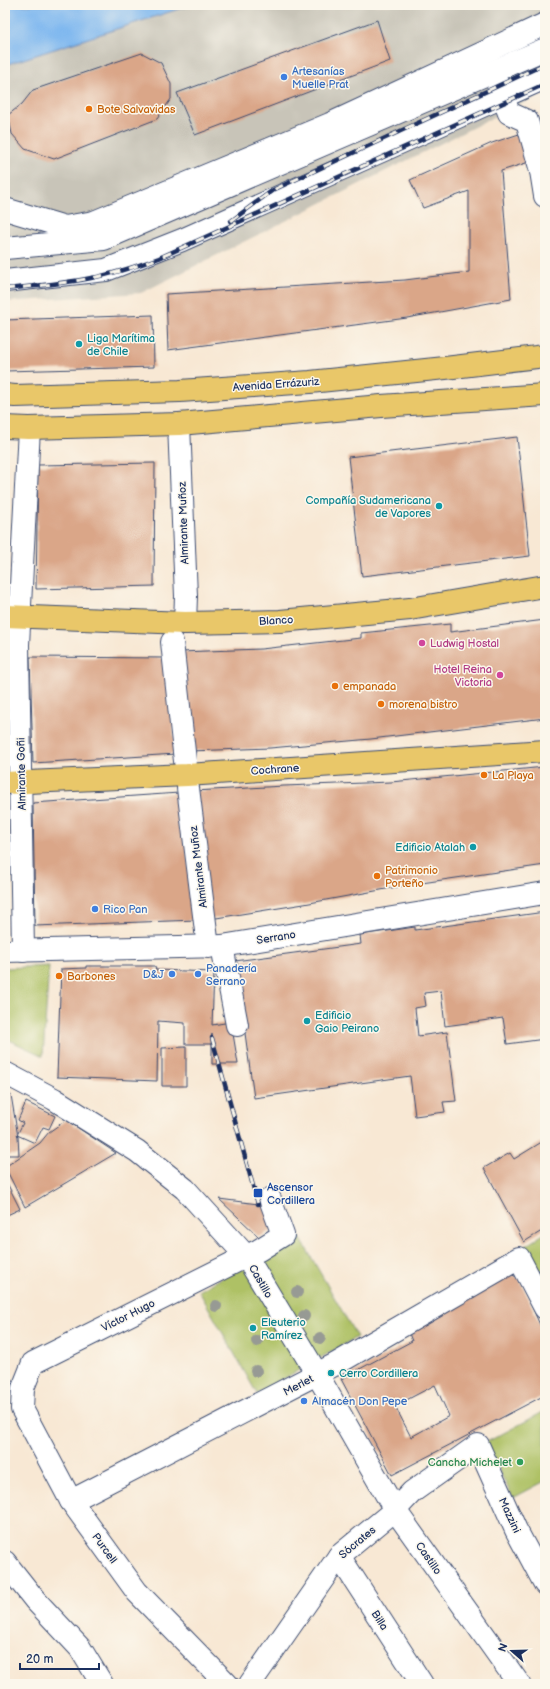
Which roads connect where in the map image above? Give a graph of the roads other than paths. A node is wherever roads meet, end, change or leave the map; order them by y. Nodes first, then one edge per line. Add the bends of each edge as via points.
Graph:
1 (545, 24) edge
2 (545, 49) edge
3 (484, 52) junction
4 (492, 72) junction
5 (545, 78) edge
6 (503, 96) junction
7 (543, 171) edge
8 (545, 196) edge
9 (5, 210) edge
10 (5, 248) edge
11 (5, 281) edge
12 (545, 356) edge
13 (5, 395) edge
14 (545, 395) edge
15 (179, 424) junction
16 (5, 427) edge
17 (29, 428) junction
18 (545, 586) edge
19 (12, 617) edge
20 (185, 623) junction
21 (172, 642) dead end
22 (545, 751) edge
23 (185, 761) dead end
24 (13, 783) edge
25 (188, 788) dead end
26 (545, 893) edge
27 (215, 946) junction
28 (14, 951) edge
29 (237, 1025) dead end
30 (5, 1073) edge
31 (270, 1199) dead end
32 (246, 1256) junction
33 (545, 1308) edge
34 (317, 1374) junction
35 (23, 1388) joint
36 (478, 1445) joint
37 (71, 1501) junction
38 (395, 1510) junction
39 (339, 1556) junction
40 (5, 1562) edge
41 (545, 1584) edge
42 (102, 1684) edge
43 (227, 1684) edge
44 (250, 1684) edge
45 (422, 1684) edge
46 (519, 1684) edge

1 - 3 street
2 - 4 street
3 - 4 street
3 - 9 street via 330,124 94,222 65,227
4 - 6 street
4 - 10 street via 104,239
5 - 6 street
6 - 7 street via 509,112 527,121
6 - 11 street via 182,240 106,270
7 - 8 street
12 - 13 main road, Avenida Errázuriz via 310,382 180,391
14 - 15 main road via 380,406
15 - 17 main road
15 - 20 street, Almirante Muñoz
16 - 17 main road
17 - 19 street, Almirante Goñi
18 - 20 main road, Blanco via 410,609 280,621
19 - 20 main road, Blanco
19 - 24 street, Almirante Goñi via 18,645
21 - 23 street
22 - 24 main road, Cochrane via 187,775
24 - 28 street, Almirante Goñi
25 - 27 street, Almirante Muñoz
26 - 27 street, Serrano
27 - 28 street, Serrano
27 - 29 street, Almirante Muñoz
30 - 32 street, Castillo via 54,1099 137,1151 185,1189
31 - 32 street, Víctor Hugo via 283,1235
32 - 34 street, Castillo
32 - 35 street, Víctor Hugo via 33,1363
33 - 34 street, Merlet via 519,1258
34 - 37 street, Merlet
34 - 38 street, Castillo
35 - 37 street, Purcell via 22,1409
36 - 38 street, Sócrates via 412,1492
36 - 41 street, Mazzini via 516,1530
37 - 43 street, Purcell via 137,1592
38 - 39 street, Sócrates
38 - 46 street, Castillo
39 - 44 street, Sócrates
39 - 45 street, Billa
40 - 42 street via 35,1600 80,1648

